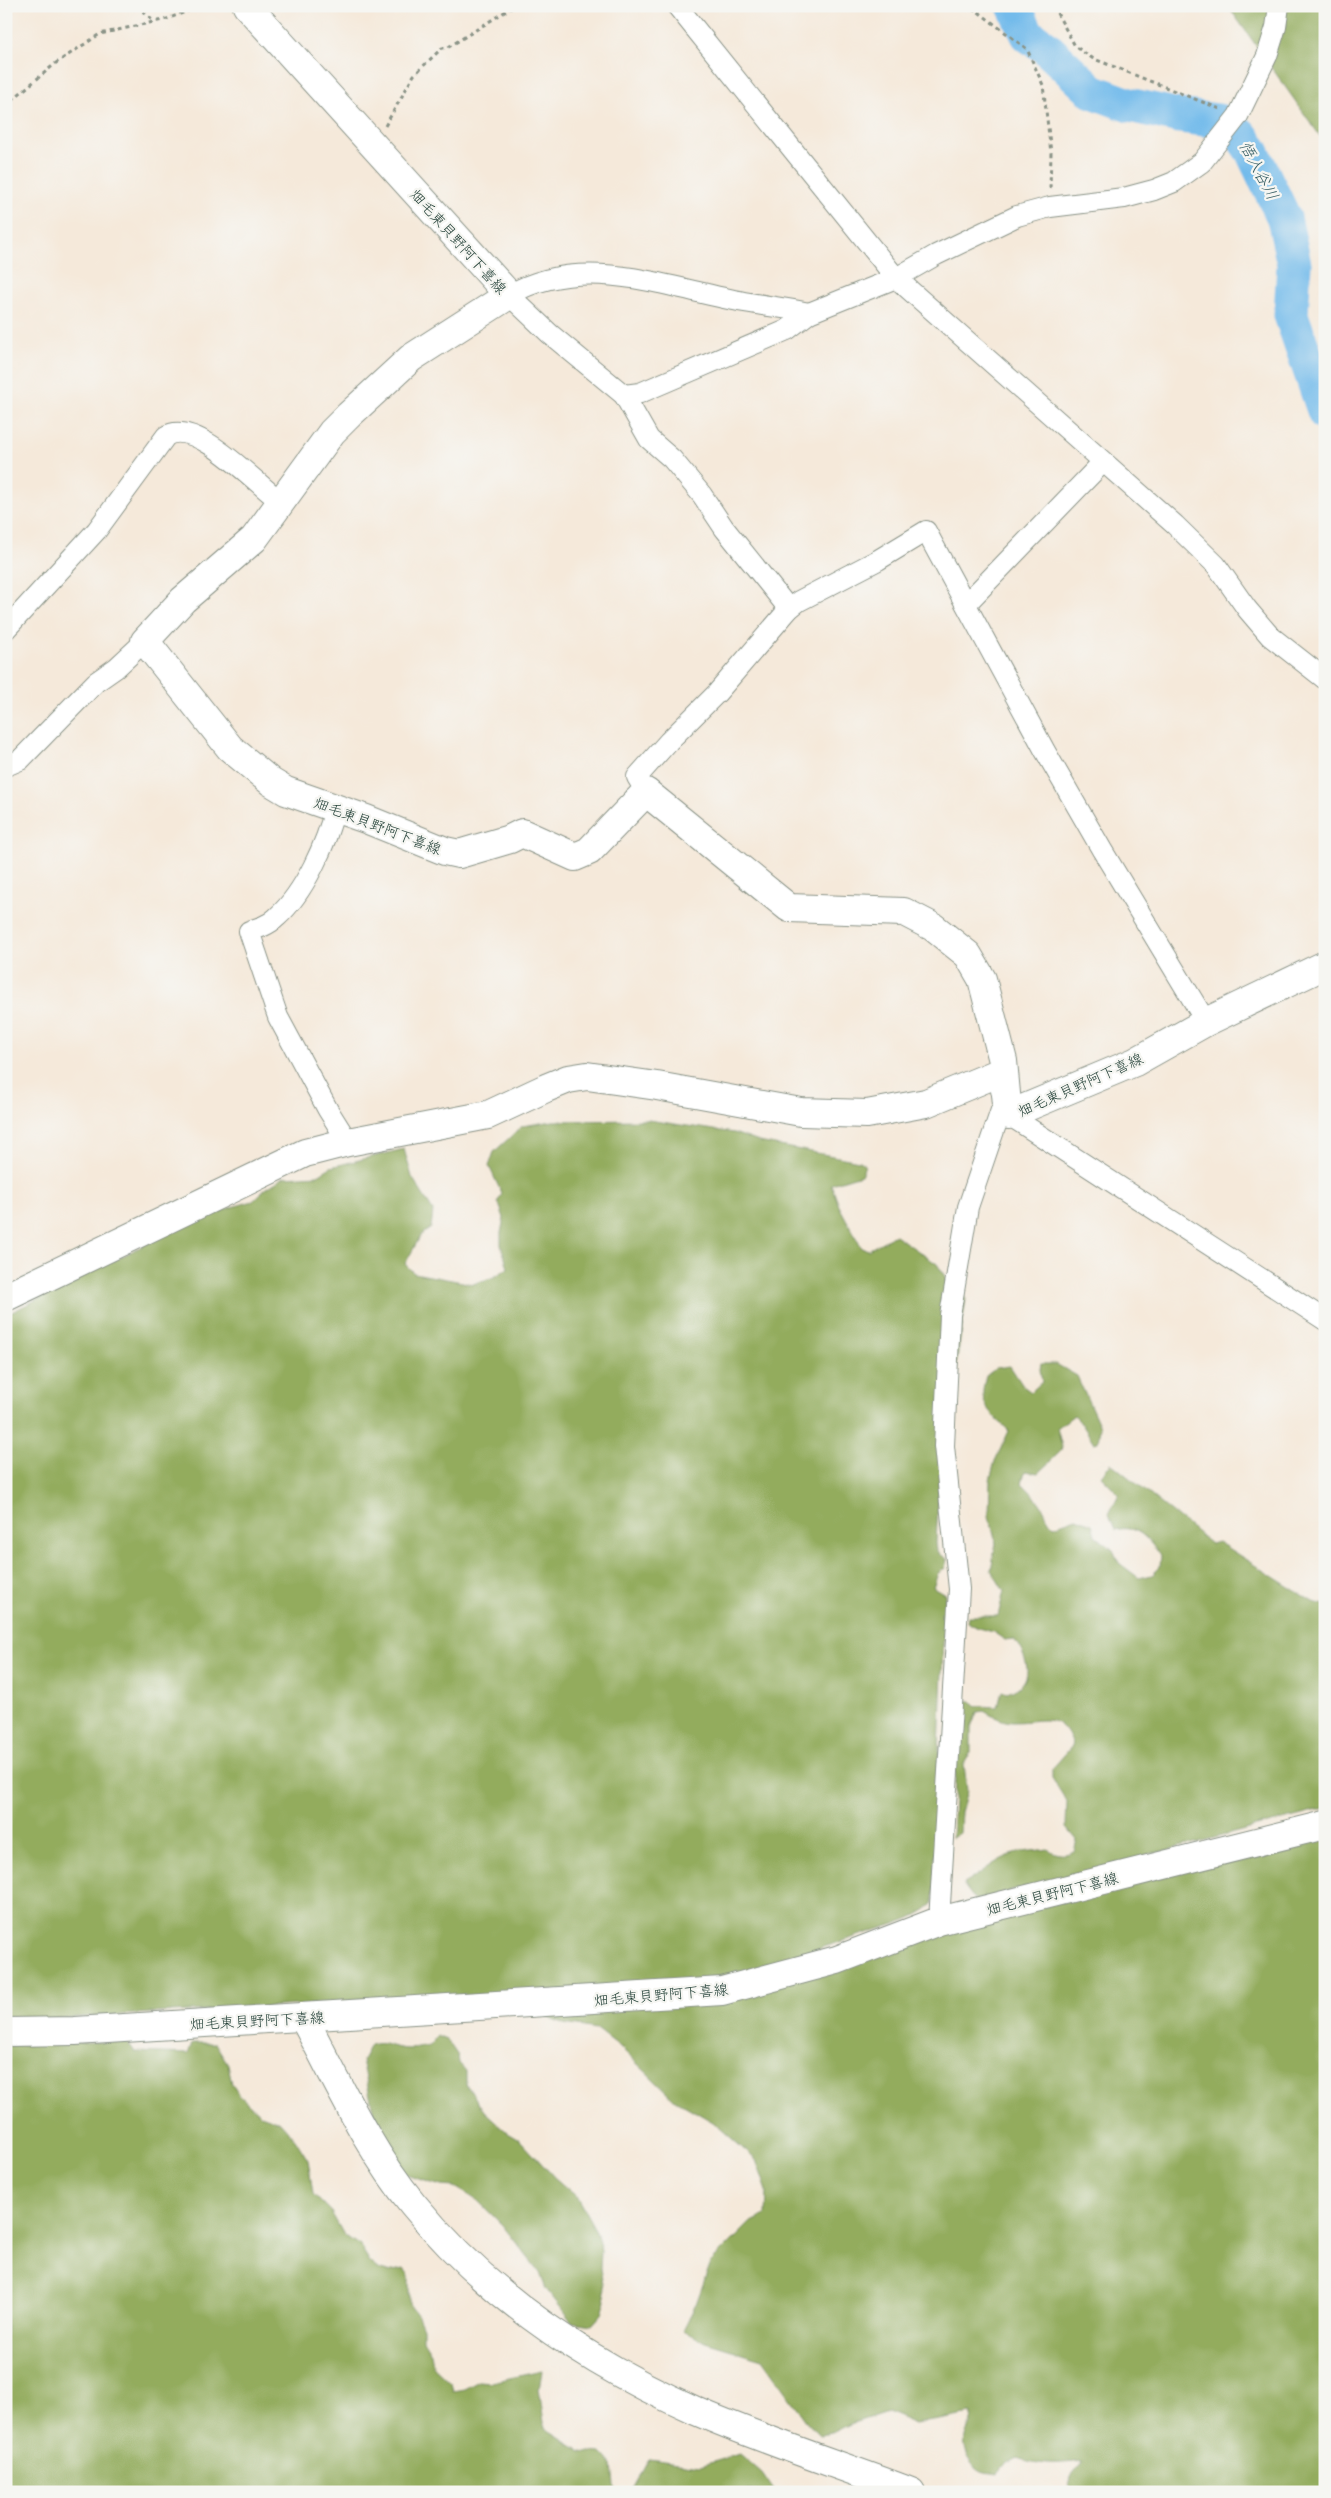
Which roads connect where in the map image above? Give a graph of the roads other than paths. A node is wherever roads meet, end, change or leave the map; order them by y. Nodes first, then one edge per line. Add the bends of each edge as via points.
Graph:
1 (247, 6) edge
2 (677, 6) edge
3 (1279, 6) edge
4 (896, 278) junction
5 (509, 295) junction
6 (809, 313) junction
7 (624, 394) junction
8 (1103, 462) junction
9 (280, 501) junction
10 (966, 604) junction
11 (789, 609) junction
12 (6, 629) edge
13 (145, 641) junction
14 (1325, 679) edge
15 (6, 766) edge
16 (646, 792) junction
17 (335, 808) junction
18 (1325, 965) edge
19 (1206, 1022) junction
20 (1008, 1115) junction
21 (348, 1142) junction
22 (6, 1297) edge
23 (1325, 1320) edge
24 (1325, 1824) edge
25 (940, 1921) junction
26 (303, 2017) junction
27 (6, 2032) edge
28 (911, 2492) edge

1 - 5 main road, 畑毛東貝野阿下喜線
2 - 4 street
3 - 4 street via 1267,56 1238,116 1192,170 1160,188 1124,198 1050,207 1016,216
4 - 6 street
4 - 8 street
5 - 6 street via 527,285 563,277 622,275
5 - 7 street via 550,334
5 - 9 main road, 畑毛東貝野阿下喜線 via 411,358 332,432
6 - 7 street via 787,330 640,393
7 - 11 street via 649,439 672,459 702,495 724,528
8 - 10 street
8 - 14 street via 1216,565 1270,636
9 - 12 street via 220,449 208,442 171,432 97,530
9 - 13 main road, 畑毛東貝野阿下喜線 via 254,539 183,600
10 - 11 street via 926,531
10 - 19 street via 1097,842
11 - 16 street via 718,694 637,776
13 - 15 street via 96,682 20,760
13 - 17 main road, 畑毛東貝野阿下喜線 via 217,733 248,764 286,791
16 - 17 main road, 畑毛東貝野阿下喜線 via 589,851 575,858 522,833 459,854
16 - 20 main road, 畑毛東貝野阿下喜線 via 789,908 904,912 932,927 968,955 982,979 1003,1061
17 - 21 street via 322,848 283,911 263,926 249,931 278,1017
18 - 19 main road, 畑毛東貝野阿下喜線
19 - 20 main road, 畑毛東貝野阿下喜線 via 1135,1062
20 - 21 main road via 1003,1071 926,1103 867,1114 800,1112 587,1076 568,1079 488,1115
20 - 23 street
20 - 25 street via 1001,1110 968,1207 950,1315 944,1446 959,1589
21 - 22 main road via 305,1153
24 - 25 main road, 畑毛東貝野阿下喜線
25 - 26 main road, 畑毛東貝野阿下喜線 via 837,1960 722,1991
26 - 27 main road, 畑毛東貝野阿下喜線
26 - 28 main road via 371,2143 412,2204 514,2305 571,2345 696,2411

